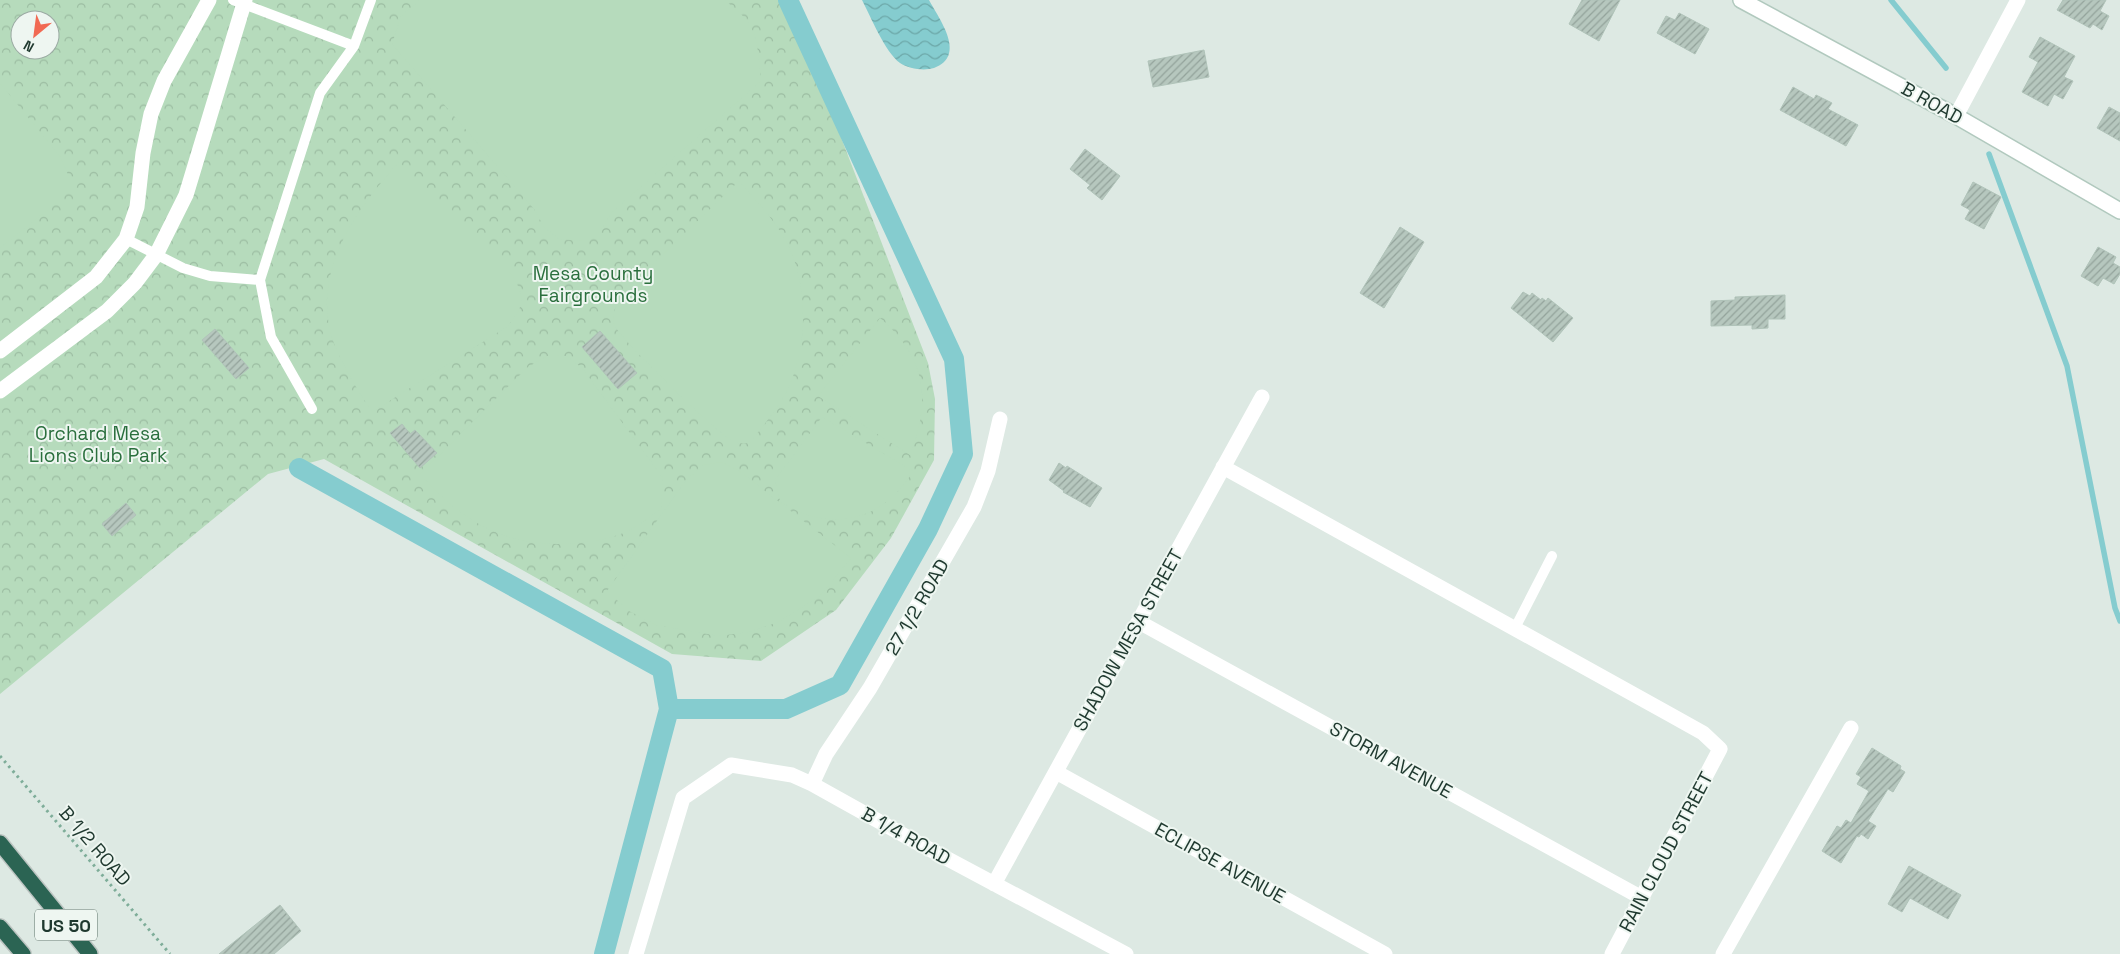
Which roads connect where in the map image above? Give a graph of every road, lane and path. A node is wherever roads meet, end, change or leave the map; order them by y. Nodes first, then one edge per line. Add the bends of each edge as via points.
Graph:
1 (209, 0) edge
2 (370, 0) edge
3 (1740, 0) edge
4 (2018, 0) edge
5 (241, 1) edge
6 (354, 46) junction
7 (1956, 116) junction
8 (2120, 212) edge
9 (126, 239) junction
10 (156, 255) junction
11 (260, 280) junction
12 (0, 351) edge
13 (0, 391) edge
14 (1262, 397) dead end
15 (312, 409) dead end
16 (1000, 419) dead end
17 (1223, 468) junction
18 (1552, 556) dead end
19 (1139, 622) junction
20 (1515, 628) junction
21 (1851, 728) dead end
22 (0, 756) edge
23 (1056, 772) junction
24 (812, 784) junction
25 (0, 839) edge
26 (0, 843) edge
27 (994, 884) junction
28 (42, 895) junction
29 (1642, 898) junction
30 (0, 928) edge
31 (23, 954) edge
32 (90, 954) edge
33 (170, 954) edge
34 (636, 954) edge
35 (1126, 954) edge
36 (1385, 954) edge
37 (1612, 954) edge
38 (1723, 954) edge

1 - 9 street via 164,81 152,114 143,153 137,207
2 - 6 lane
3 - 7 street, B ROAD
4 - 7 street
5 - 6 lane
5 - 10 street via 186,195
6 - 11 lane via 320,93
7 - 8 street, B ROAD
9 - 10 lane
9 - 12 street via 96,277
10 - 11 lane via 210,276
10 - 13 street via 135,283 107,311
11 - 15 lane via 271,337
14 - 17 street, SHADOW MESA STREET
16 - 24 street, 27 1/2 ROAD via 988,471 974,507 870,688 826,754
17 - 19 street, SHADOW MESA STREET
17 - 20 street
18 - 20 lane
19 - 23 street, SHADOW MESA STREET
19 - 29 street, STORM AVENUE
20 - 29 street, RAIN CLOUD STREET via 1703,734 1720,749
21 - 38 street
22 - 33 path, B 1/2 ROAD
23 - 27 street, SHADOW MESA STREET
23 - 36 street, ECLIPSE AVENUE
24 - 27 street, B 1/4 ROAD
24 - 34 street, B 1/4 ROAD via 792,775 731,765 683,798
25 - 28 highway
26 - 28 highway, US 50
27 - 35 street, B 1/4 ROAD
28 - 32 highway, US 50
29 - 37 street, RAIN CLOUD STREET
30 - 31 highway, US 50

